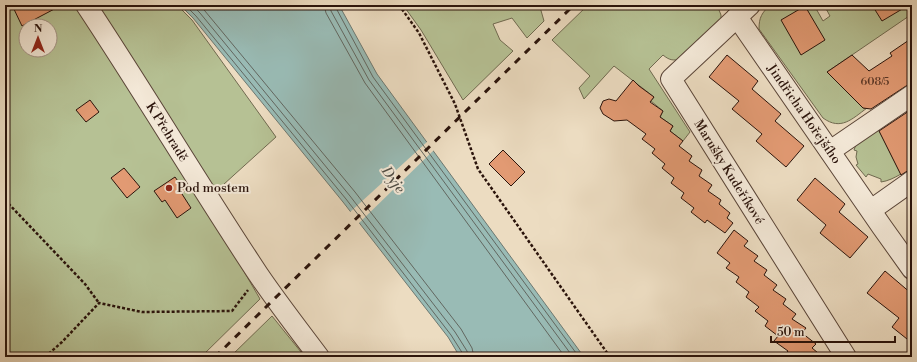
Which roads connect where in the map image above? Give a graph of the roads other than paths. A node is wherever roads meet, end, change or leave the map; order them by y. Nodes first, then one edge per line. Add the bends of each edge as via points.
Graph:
1 (86, 5) edge
2 (744, 11) edge
3 (912, 95) edge
4 (830, 151) junction
5 (912, 181) edge
6 (871, 210) junction
7 (912, 269) edge
8 (319, 357) edge
9 (846, 357) edge

1 - 8 street, K Přehradě via 259,275
2 - 4 street, Jindřicha Hořejšího
2 - 9 street, Marušky Kudeříkové via 670,79
3 - 4 street
4 - 6 street, Jindřicha Hořejšího
5 - 6 street
6 - 7 street, Jindřicha Hořejšího

